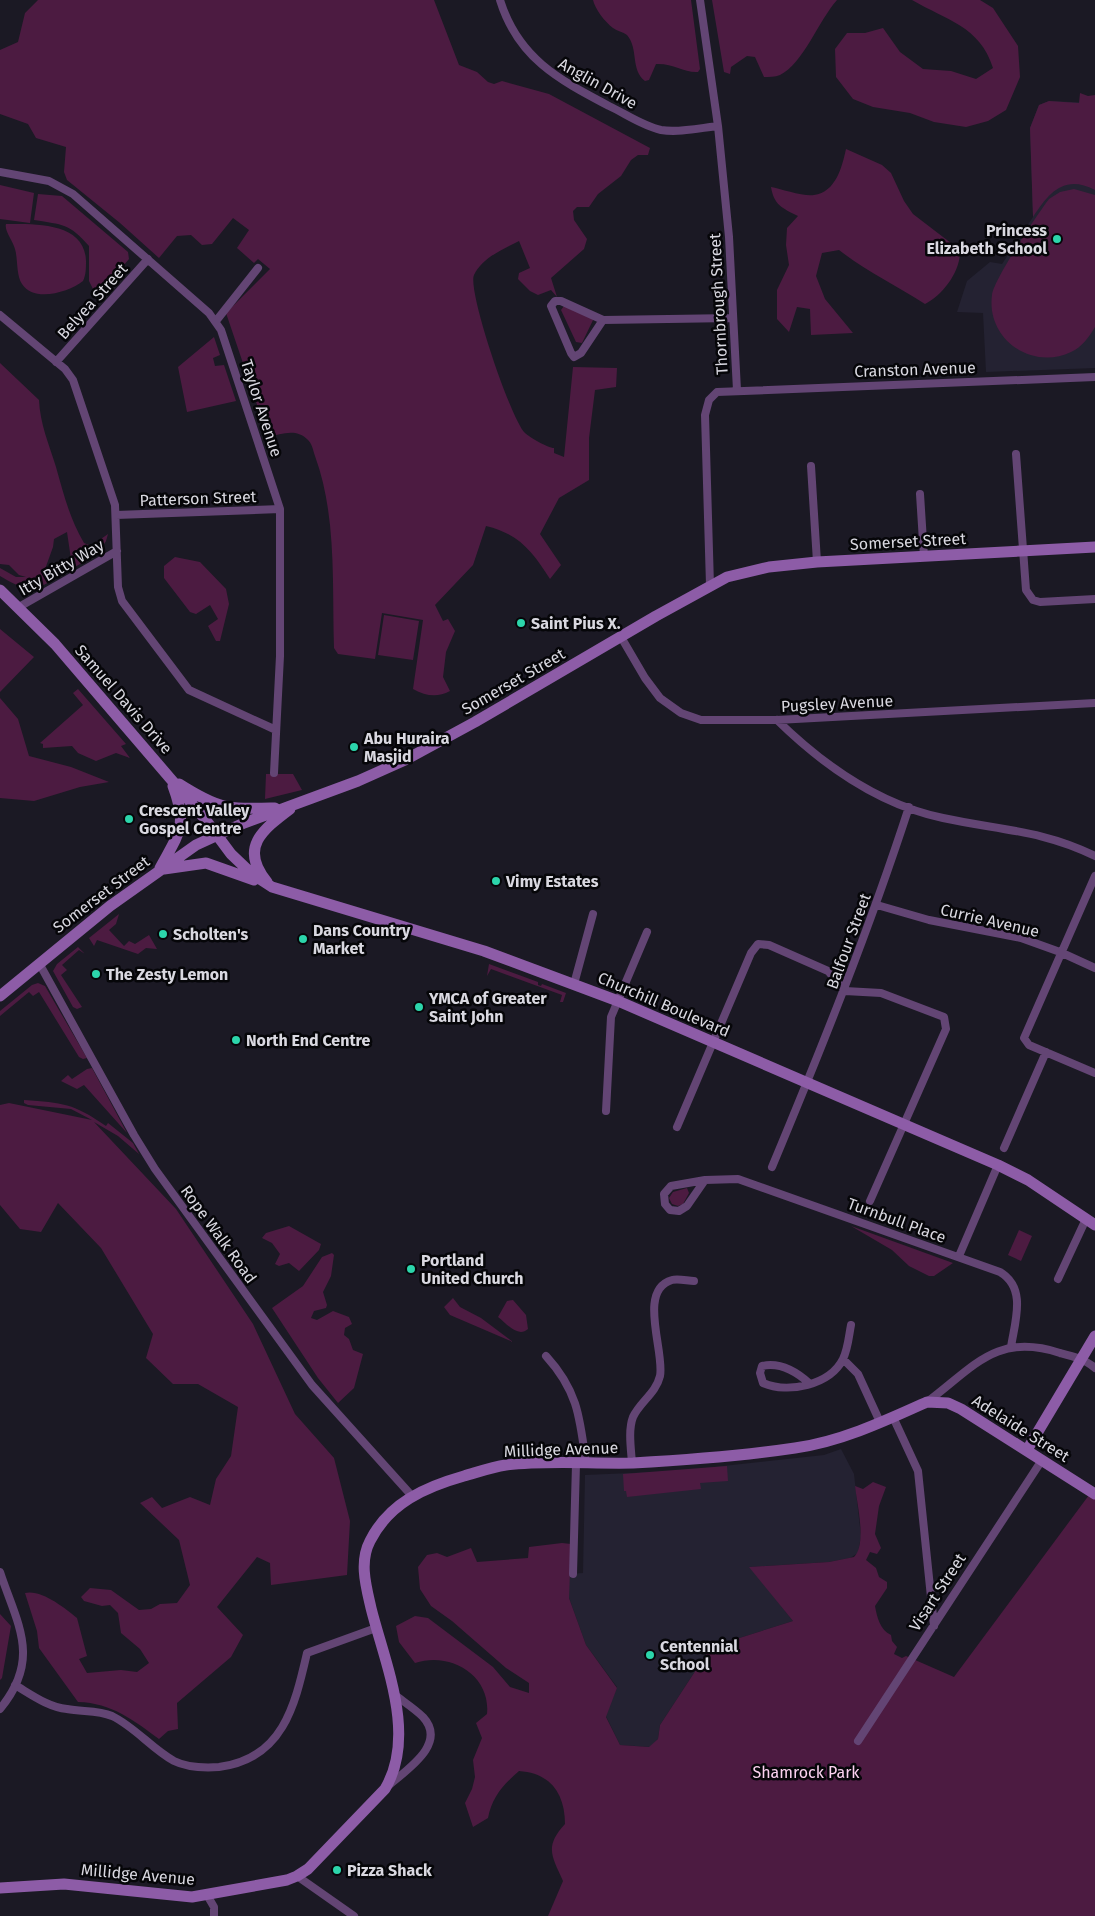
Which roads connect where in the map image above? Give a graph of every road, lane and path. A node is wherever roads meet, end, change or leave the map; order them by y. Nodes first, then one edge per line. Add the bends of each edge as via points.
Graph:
1 (500, 0) edge
2 (700, 0) edge
3 (718, 126) junction
4 (0, 172) edge
5 (148, 259) junction
6 (258, 268) dead end
7 (2, 318) edge
8 (733, 318) junction
9 (604, 320) junction
10 (216, 321) junction
11 (56, 362) junction
12 (1095, 377) edge
13 (737, 390) junction
14 (1016, 454) dead end
15 (811, 466) dead end
16 (920, 494) dead end
17 (280, 509) junction
18 (116, 515) junction
19 (1095, 547) edge
20 (117, 551) junction
21 (1023, 551) junction
22 (924, 558) junction
23 (817, 562) junction
24 (710, 585) junction
25 (0, 590) edge
26 (1095, 599) edge
27 (19, 608) junction
28 (621, 637) junction
29 (1095, 703) edge
30 (778, 720) junction
31 (276, 730) junction
32 (274, 773) dead end
33 (170, 778) junction
34 (299, 803) junction
35 (909, 807) junction
36 (284, 808) junction
37 (216, 836) junction
38 (1095, 856) edge
39 (159, 870) junction
40 (1095, 876) edge
41 (272, 887) junction
42 (877, 905) junction
43 (593, 914) dead end
44 (647, 932) dead end
45 (1060, 952) junction
46 (39, 964) junction
47 (1095, 968) edge
48 (574, 984) junction
49 (845, 991) junction
50 (0, 996) edge
51 (618, 1001) junction
52 (713, 1042) junction
53 (1046, 1052) junction
54 (1095, 1073) edge
55 (807, 1082) junction
56 (606, 1111) dead end
57 (904, 1124) junction
58 (676, 1127) dead end
59 (1004, 1148) dead end
60 (998, 1165) junction
61 (772, 1167) dead end
62 (705, 1180) junction
63 (870, 1201) dead end
64 (1090, 1222) edge
65 (959, 1256) junction
66 (1058, 1279) dead end
67 (694, 1281) dead end
68 (851, 1324) dead end
69 (1095, 1336) edge
70 (1011, 1347) junction
71 (546, 1356) dead end
72 (843, 1359) junction
73 (1081, 1359) junction
74 (1095, 1368) edge
75 (810, 1384) junction
76 (927, 1402) junction
77 (893, 1417) junction
78 (880, 1422) junction
79 (1026, 1450) junction
80 (1042, 1460) junction
81 (632, 1463) junction
82 (581, 1464) junction
83 (1095, 1494) edge
84 (412, 1496) junction
85 (0, 1572) edge
86 (573, 1574) dead end
87 (934, 1626) junction
88 (376, 1628) junction
89 (16, 1685) junction
90 (393, 1694) junction
91 (0, 1709) edge
92 (858, 1741) dead end
93 (385, 1789) junction
94 (297, 1876) junction
95 (0, 1888) edge
96 (207, 1895) junction
97 (214, 1916) edge
98 (354, 1916) edge

1 - 3 street, Anglin Drive via 514,33 529,54 549,72 583,92 660,130
2 - 3 street, Thornbrough Street
3 - 8 street, Thornbrough Street
4 - 5 street, Taylor Avenue via 37,178 67,190
5 - 10 street, Taylor Avenue
5 - 11 street, Belyea Street
6 - 10 street
7 - 11 street
8 - 9 street
8 - 13 street, Thornbrough Street
9 - 9 street via 561,301 554,301 551,306 574,356 581,353
10 - 17 street, Taylor Avenue
11 - 18 street via 75,383
12 - 13 street, Cranston Avenue
13 - 24 street, Thornbrough Street via 714,394 705,415
14 - 21 street
15 - 23 street
16 - 22 street
17 - 18 street, Patterson Street
17 - 31 street, Taylor Avenue via 280,656
18 - 20 street
19 - 21 street, Somerset Street
20 - 27 street, Itty Bitty Way
20 - 31 street via 120,597 186,686 198,696
21 - 22 street, Somerset Street
21 - 26 street via 1026,590 1034,600
22 - 23 street, Somerset Street
23 - 24 street, Somerset Street via 756,569
24 - 28 street, Somerset Street
25 - 27 street, Samuel Davis Drive
27 - 33 street, Samuel Davis Drive via 55,644
28 - 30 street, Pugsley Avenue via 653,690 680,713 701,720
28 - 34 street, Somerset Street via 405,760
29 - 30 street, Pugsley Avenue
30 - 35 street via 798,741 834,768 866,788
31 - 32 street, Taylor Avenue
33 - 36 street via 222,807
33 - 37 street, Samuel Davis Drive
33 - 39 street via 182,817 180,830
34 - 36 street, Somerset Street
34 - 41 street via 268,826 256,845 258,868
35 - 38 street via 941,818 1033,833
35 - 42 street, Balfour Street
36 - 37 street, Somerset Street
37 - 39 street, Somerset Street via 196,845
37 - 41 street, Churchill Boulevard via 242,866
39 - 41 street via 206,863
39 - 46 street, Somerset Street
40 - 45 street
41 - 48 street, Churchill Boulevard via 484,951
42 - 45 street, Currie Avenue via 929,920 1004,934
42 - 49 street, Balfour Street
43 - 48 street
44 - 51 street
45 - 47 street, Currie Avenue
45 - 53 street via 1024,1035 1024,1040
46 - 50 street, Somerset Street
46 - 84 street, Rope Walk Road via 155,1169 312,1385
48 - 51 street, Churchill Boulevard
49 - 52 street via 828,971 769,945 758,944 751,953
49 - 55 street, Balfour Street
49 - 57 street via 881,993 944,1018 946,1029
51 - 52 street, Churchill Boulevard
51 - 56 street via 611,1017
52 - 55 street, Churchill Boulevard
52 - 58 street
53 - 54 street
53 - 59 street
55 - 57 street, Churchill Boulevard
55 - 61 street, Balfour Street
57 - 60 street, Churchill Boulevard
57 - 63 street
60 - 64 street, Churchill Boulevard via 1028,1180
60 - 65 street
62 - 62 street, Turnbull Place via 682,1210 673,1211 664,1204 664,1194 671,1186
62 - 65 street, Turnbull Place via 730,1178 755,1183
64 - 66 street
65 - 70 street, Turnbull Place via 1000,1272 1013,1283 1018,1306
67 - 81 street via 673,1279 665,1283 656,1298 654,1319 660,1372 655,1389 633,1418
68 - 72 street
69 - 73 street
70 - 73 street via 1051,1350
70 - 76 street via 989,1354
71 - 82 street via 568,1384 577,1403
72 - 75 street via 829,1376
72 - 78 street via 858,1374
73 - 74 street
73 - 79 street
75 - 75 street via 793,1371 771,1364 762,1366 763,1383 774,1388
76 - 77 street, Millidge Avenue
76 - 79 street, Adelaide Street via 939,1401 955,1406
77 - 78 street, Millidge Avenue
77 - 87 street via 918,1471
78 - 81 street, Millidge Avenue via 845,1436 795,1448 692,1460
79 - 80 street, Adelaide Street
80 - 83 street, Adelaide Street
80 - 87 street, Visart Street
81 - 82 street, Millidge Avenue
82 - 84 street, Millidge Avenue via 506,1465 430,1486
82 - 86 street
84 - 88 street, Millidge Avenue via 381,1523 365,1553 364,1577
85 - 89 street via 22,1634 23,1657
87 - 92 street, Visart Street
88 - 89 street via 307,1653 297,1696 279,1734 254,1754 236,1764 224,1766 182,1764 113,1717 56,1707
88 - 90 street, Millidge Avenue
89 - 91 street
90 - 93 street, Millidge Avenue via 400,1728 399,1752 393,1775
90 - 93 street, Millidge Avenue via 422,1717 430,1730 430,1739 420,1757
93 - 94 street, Millidge Avenue
94 - 96 street, Millidge Avenue
94 - 98 street
95 - 96 street, Millidge Avenue via 64,1884
96 - 97 street via 214,1907

